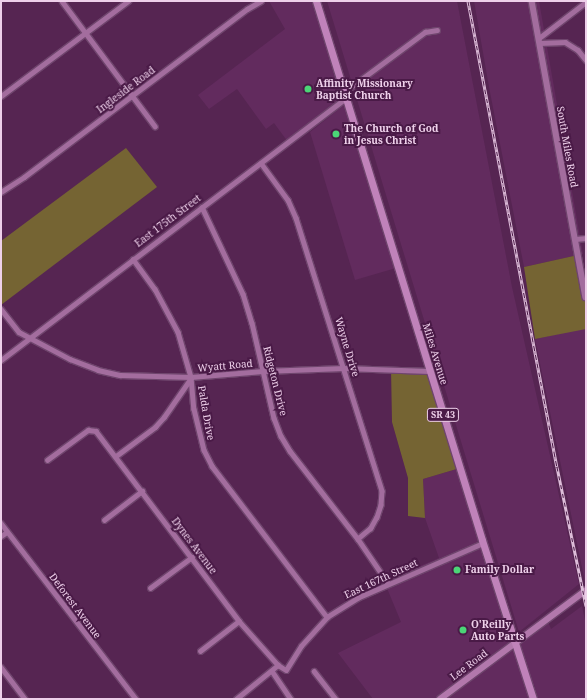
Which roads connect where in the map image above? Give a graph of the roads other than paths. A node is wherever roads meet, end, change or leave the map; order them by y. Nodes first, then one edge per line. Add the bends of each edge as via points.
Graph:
1 (62, 1) edge
2 (128, 1) edge
3 (262, 1) edge
4 (316, 1) edge
5 (532, 1) edge
6 (586, 2) edge
7 (437, 30) dead end
8 (86, 33) junction
9 (539, 40) junction
10 (586, 60) edge
11 (345, 95) junction
12 (1, 96) edge
13 (132, 96) junction
14 (155, 126) dead end
15 (261, 163) junction
16 (1, 192) edge
17 (202, 207) junction
18 (586, 238) edge
19 (575, 239) junction
20 (133, 259) junction
21 (586, 297) edge
22 (1, 309) edge
23 (30, 338) junction
24 (1, 360) edge
25 (344, 368) junction
26 (429, 370) junction
27 (263, 371) junction
28 (192, 377) junction
29 (116, 456) junction
30 (47, 460) dead end
31 (142, 491) junction
32 (104, 520) dead end
33 (1, 523) edge
34 (8, 532) junction
35 (1, 536) edge
36 (358, 539) junction
37 (483, 543) junction
38 (192, 557) junction
39 (388, 583) junction
40 (150, 588) dead end
41 (586, 590) edge
42 (327, 617) junction
43 (239, 621) junction
44 (515, 643) junction
45 (200, 651) dead end
46 (278, 665) junction
47 (1, 667) edge
48 (286, 670) joint
49 (272, 671) junction
50 (314, 671) dead end
51 (25, 699) edge
52 (136, 699) edge
53 (236, 699) edge
54 (291, 699) edge
55 (336, 699) edge
56 (440, 699) edge
57 (533, 699) edge

1 - 8 street
2 - 8 street
3 - 13 street, Ingleside Road via 247,9
4 - 11 main road, Miles Avenue / SR 43
5 - 9 street, South Miles Road
6 - 9 street
7 - 11 street, East 175th Street via 425,32
8 - 12 street
8 - 13 street
9 - 10 street via 566,42 578,50
9 - 19 street, South Miles Road
11 - 15 street, East 175th Street
11 - 26 main road, Miles Avenue / SR 43
13 - 14 street
13 - 16 street, Ingleside Road
15 - 17 street, East 175th Street
15 - 25 street, Wayne Drive via 288,200 296,218
17 - 20 street, East 175th Street
17 - 27 street, Ridgeton Drive via 243,294
18 - 19 street
19 - 21 street, South Miles Road
20 - 23 street, East 175th Street
20 - 28 street, Palda Drive via 167,308 178,332
22 - 23 street, Wyatt Road via 19,332
23 - 24 street, East 175th Street
23 - 28 street, Wyatt Road via 70,359 113,374
25 - 26 street, Wyatt Road
25 - 27 street, Wyatt Road
25 - 36 street, Wayne Drive via 382,491 377,517 371,528
26 - 37 main road, Miles Avenue / SR 43
27 - 28 street, Wyatt Road
27 - 36 street, Ridgeton Drive via 274,418 290,452
28 - 29 street via 155,427
28 - 42 street, Palda Drive via 199,433 212,466
29 - 30 street, Dynes Avenue via 96,431 88,430
29 - 31 street, Dynes Avenue
31 - 32 street
31 - 38 street, Dynes Avenue
33 - 34 street, Deforest Avenue
34 - 35 street
34 - 52 street, Deforest Avenue
36 - 39 street, Ridgeton Drive
37 - 39 street, East 167th Street
37 - 44 main road, Miles Avenue / SR 43
38 - 40 street
38 - 43 street, Dynes Avenue
39 - 42 street, East 167th Street via 356,598
41 - 44 main road, Lee Road
42 - 48 street, East 167th Street via 301,646
43 - 45 street
43 - 46 street, Dynes Avenue
44 - 56 main road, Lee Road
44 - 57 main road, Miles Avenue / SR 43
46 - 48 street, Dynes Avenue
46 - 49 street
47 - 51 street
49 - 53 street
49 - 54 street
50 - 55 street

